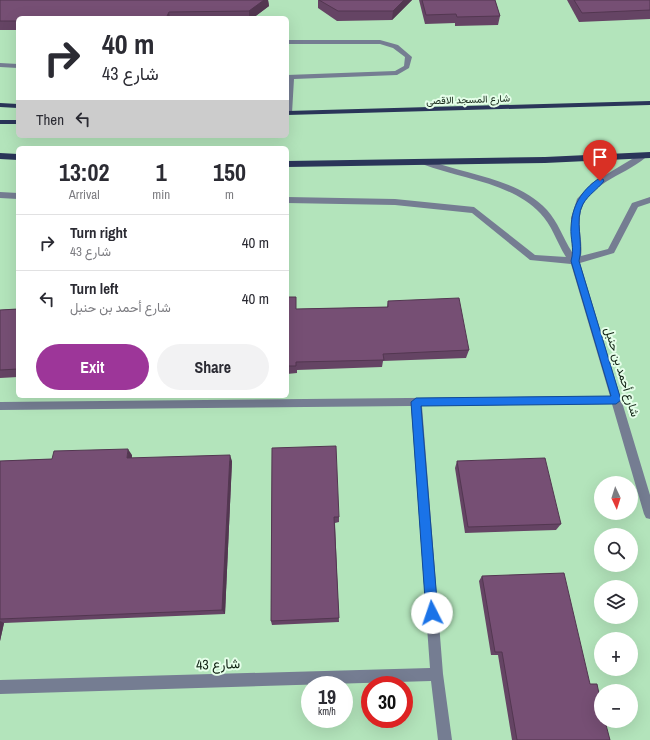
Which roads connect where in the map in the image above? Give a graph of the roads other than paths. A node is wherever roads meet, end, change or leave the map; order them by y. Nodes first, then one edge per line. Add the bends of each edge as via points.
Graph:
1 (289, 42) edge
2 (0, 65) edge
3 (16, 66) edge
4 (289, 77) edge
5 (650, 103) edge
6 (0, 105) edge
7 (16, 106) edge
8 (289, 113) edge
9 (0, 122) edge
10 (16, 122) edge
11 (0, 156) edge
12 (646, 156) edge
13 (16, 157) edge
14 (425, 162) junction
15 (289, 164) edge
16 (0, 195) edge
17 (16, 196) edge
18 (289, 200) edge
19 (650, 200) edge
20 (575, 261) junction
21 (616, 400) junction
22 (416, 402) junction
23 (0, 406) edge
24 (647, 493) edge
25 (650, 514) edge
26 (437, 674) junction
27 (0, 687) edge
28 (445, 740) edge

1 - 4 street via 380,42 393,44 409,57 407,67 397,73
2 - 3 street
5 - 8 main road, شارع المسجد الاقصى
6 - 7 main road
9 - 10 main road
11 - 13 main road
12 - 14 main road
12 - 20 street, شارع أحمد بن حنبل via 630,167 600,181 583,196 575,216 578,245
14 - 15 main road
14 - 20 street, شارع أحمد بن حنبل via 458,174 503,185 526,196 551,220 565,250
16 - 17 street
18 - 20 street via 395,202 474,210 533,258
19 - 20 street via 635,205 612,251
20 - 21 street, شارع أحمد بن حنبل
21 - 22 street
21 - 24 street, شارع أحمد بن حنبل
22 - 23 street
22 - 26 street
24 - 25 street, شارع أحمد بن حنبل
26 - 27 street, شارع 43
26 - 28 street

